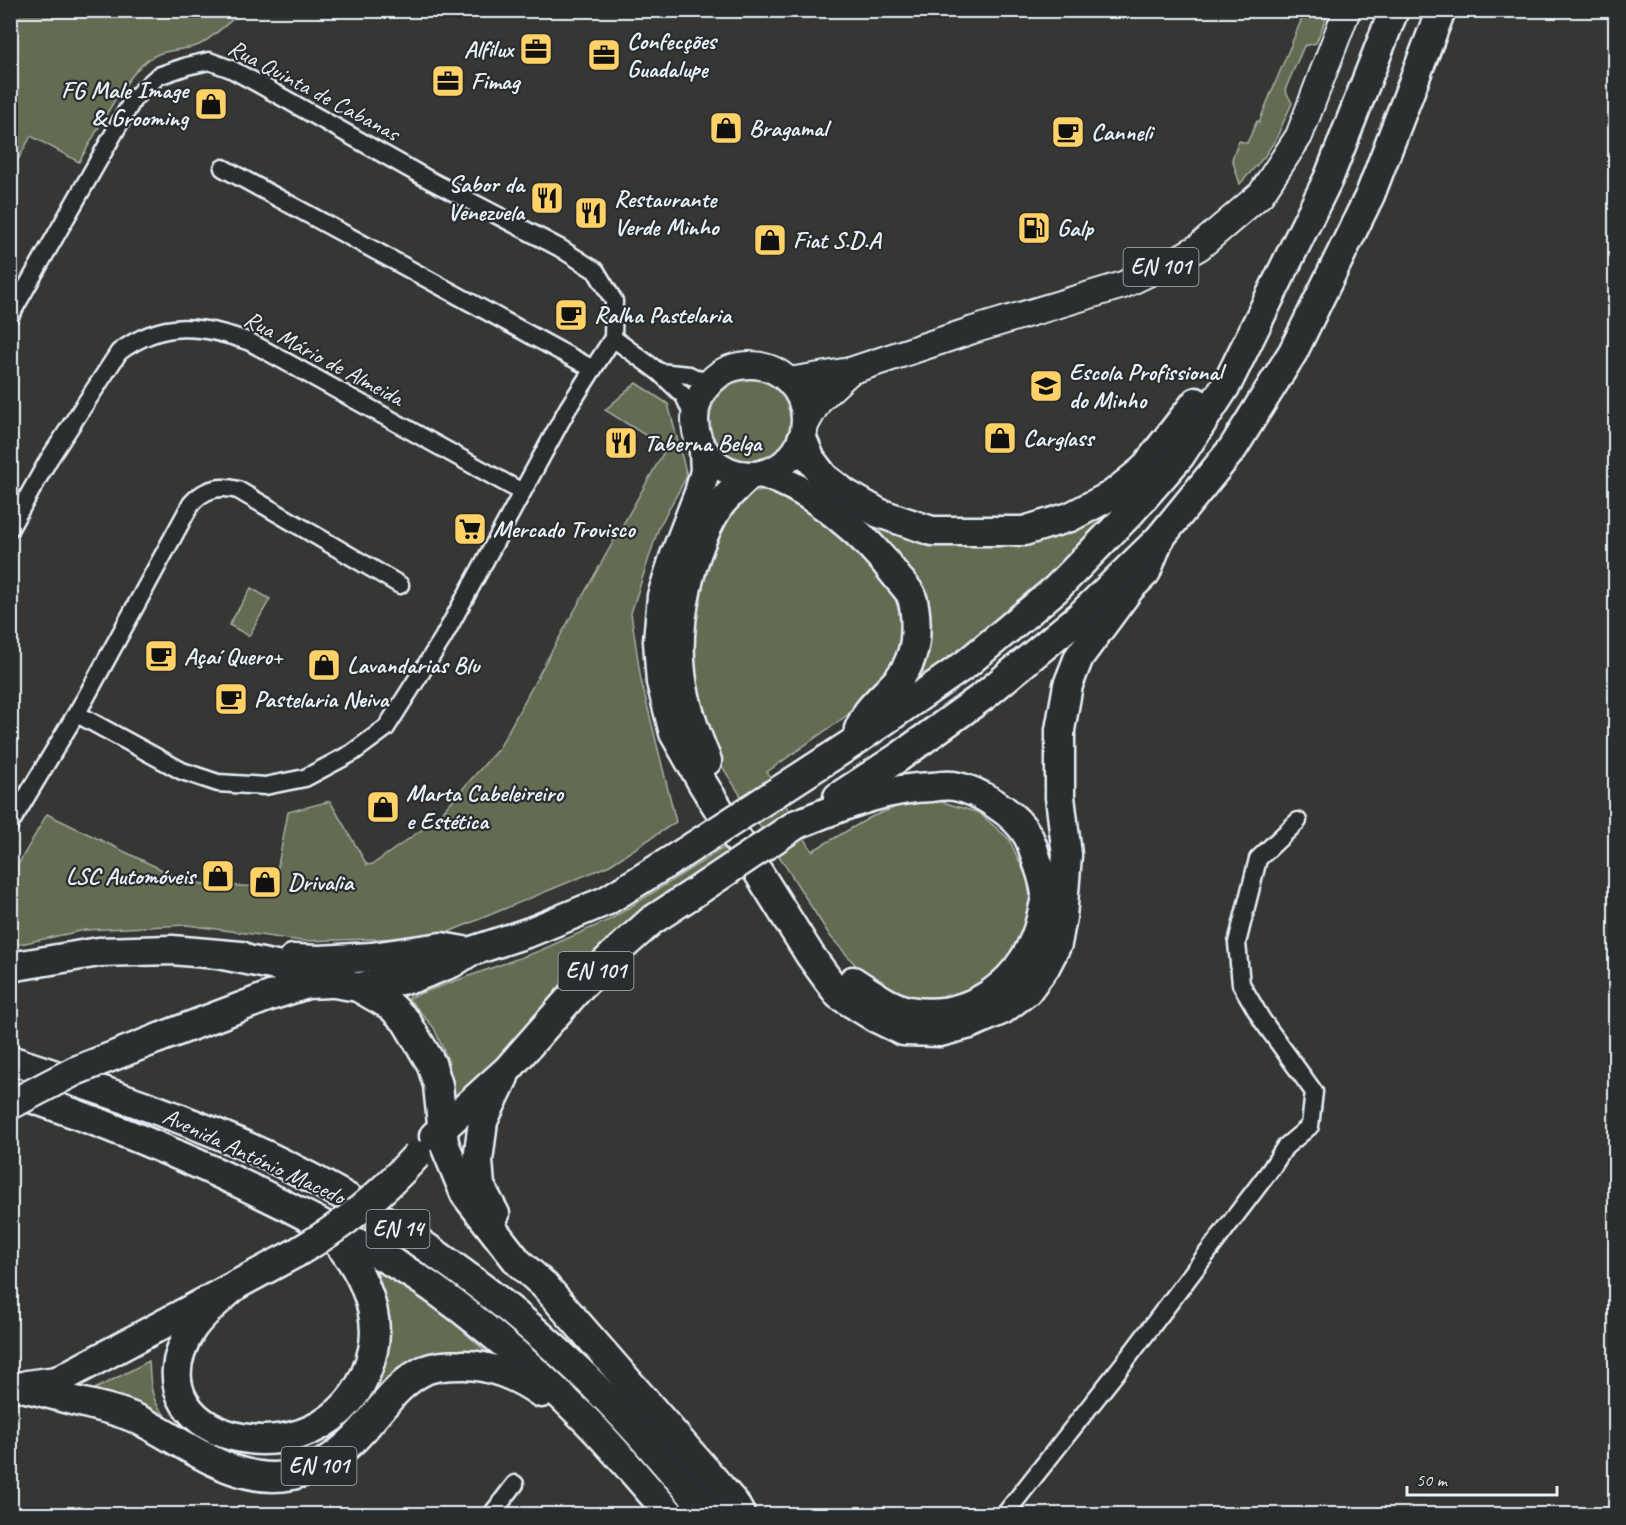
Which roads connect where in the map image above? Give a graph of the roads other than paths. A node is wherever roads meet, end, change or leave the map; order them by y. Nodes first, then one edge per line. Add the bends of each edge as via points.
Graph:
1 (1347, 10) edge
2 (1394, 10) edge
3 (1441, 10) edge
4 (223, 168) dead end
5 (1268, 303) junction
6 (10, 316) edge
7 (613, 338) junction
8 (593, 369) junction
9 (850, 371) junction
10 (659, 372) junction
11 (789, 381) junction
12 (708, 384) junction
13 (694, 418) junction
14 (803, 432) junction
15 (704, 451) junction
16 (756, 475) junction
17 (522, 492) junction
18 (10, 528) edge
19 (1159, 539) junction
20 (400, 585) dead end
21 (76, 714) junction
22 (851, 744) junction
23 (1298, 821) dead end
24 (10, 824) edge
25 (797, 824) junction
26 (470, 952) junction
27 (223, 955) junction
28 (10, 967) edge
29 (346, 985) junction
30 (10, 1060) edge
31 (507, 1070) junction
32 (10, 1091) edge
33 (10, 1105) edge
34 (442, 1126) junction
35 (317, 1222) junction
36 (236, 1285) junction
37 (544, 1286) junction
38 (15, 1385) edge
39 (586, 1420) junction
40 (515, 1484) dead end
41 (492, 1515) edge
42 (670, 1515) edge
43 (709, 1515) edge
44 (740, 1515) edge
45 (1005, 1515) edge

1 - 9 main road, EN 101 via 1299,136 1261,194 1199,247 1124,285
2 - 5 highway, EN 101 via 1329,177
3 - 19 highway, EN 101 via 1370,195 1293,352 1233,448
4 - 8 street
5 - 14 highway via 1143,470 1112,495 1070,517 1024,531 932,531 879,513 824,477 811,460
5 - 22 highway, EN 101 via 1227,384 1180,456 1130,513 1047,597 966,664
6 - 7 street, Rua Quinta de Cabanas via 134,98 158,76 209,61 231,69 561,248 596,272 614,301
7 - 8 street
7 - 10 street
8 - 17 street
9 - 11 main road, EN 101
9 - 14 main road, EN 101 via 819,400
10 - 12 street via 689,375
10 - 13 street via 684,396
11 - 12 main road via 774,370 757,365 722,372
11 - 14 main road via 804,409
12 - 13 main road via 698,399
13 - 15 main road via 696,435
14 - 16 main road, EN 101 via 793,455 780,467
15 - 16 main road via 731,473
15 - 19 highway via 705,471 699,493 662,596 658,641 661,682 674,733 810,955 839,995 903,1030 940,1032 1002,1010 1027,991 1057,944 1067,855 1060,797 1060,730 1068,685 1079,657 1146,572
16 - 22 highway via 783,480 812,497 886,562 911,595 916,625 913,653 900,679 869,711
16 - 25 highway via 718,509 698,551 685,593 679,639 681,675 693,727 709,765 825,951 853,981 880,999 908,1011 939,1012 963,1006 993,994 1026,958 1037,937 1046,897 1041,874 1028,835 1006,811 982,796 954,786 910,787 875,794
17 - 18 street, Rua Mário de Almeida via 250,342 224,332 191,327 163,329 119,352 49,459
17 - 21 street via 443,638 386,728 352,753 305,778 265,786 218,783 182,771
19 - 25 highway, EN 101 via 1079,617 985,695
20 - 21 street via 238,490 209,490 191,504
21 - 24 street
22 - 26 highway, EN 101, bridge via 606,901
23 - 45 street via 1258,859 1238,943 1241,984 1314,1092 1310,1126 1285,1147
25 - 31 highway, EN 101, bridge via 651,921 565,1004
26 - 27 highway via 441,947 320,960
26 - 29 highway, EN 101 via 413,978
27 - 28 highway via 172,950 99,952
27 - 29 highway via 315,974
29 - 33 highway, EN 101, bridge via 297,987 75,1071
29 - 34 highway via 391,1006 419,1040 438,1085
30 - 43 highway, Avenida António Macedo / EN 14 via 171,1115 250,1149 327,1187 400,1230 470,1278 578,1370 650,1445
31 - 34 highway
31 - 37 highway, EN 101 via 483,1121 478,1161 480,1186
32 - 35 highway, Avenida António Macedo / EN 14 via 155,1145 237,1180
34 - 36 highway, bridge via 389,1186 348,1221
34 - 37 highway via 449,1158 465,1194 518,1262
35 - 36 highway via 333,1237 361,1278 369,1295 375,1340 360,1388 319,1426 273,1440 248,1439 210,1428 186,1406 179,1387 182,1349 204,1314
35 - 39 highway, Avenida António Macedo / EN 14 via 441,1294
36 - 38 highway via 57,1381
37 - 44 highway, EN 101 via 734,1503
38 - 39 highway, EN 101 via 102,1406 137,1419 216,1463 243,1473 268,1476 288,1476 322,1465 356,1438 394,1393 427,1369 472,1364 505,1373
39 - 42 highway, EN 14
40 - 41 street

